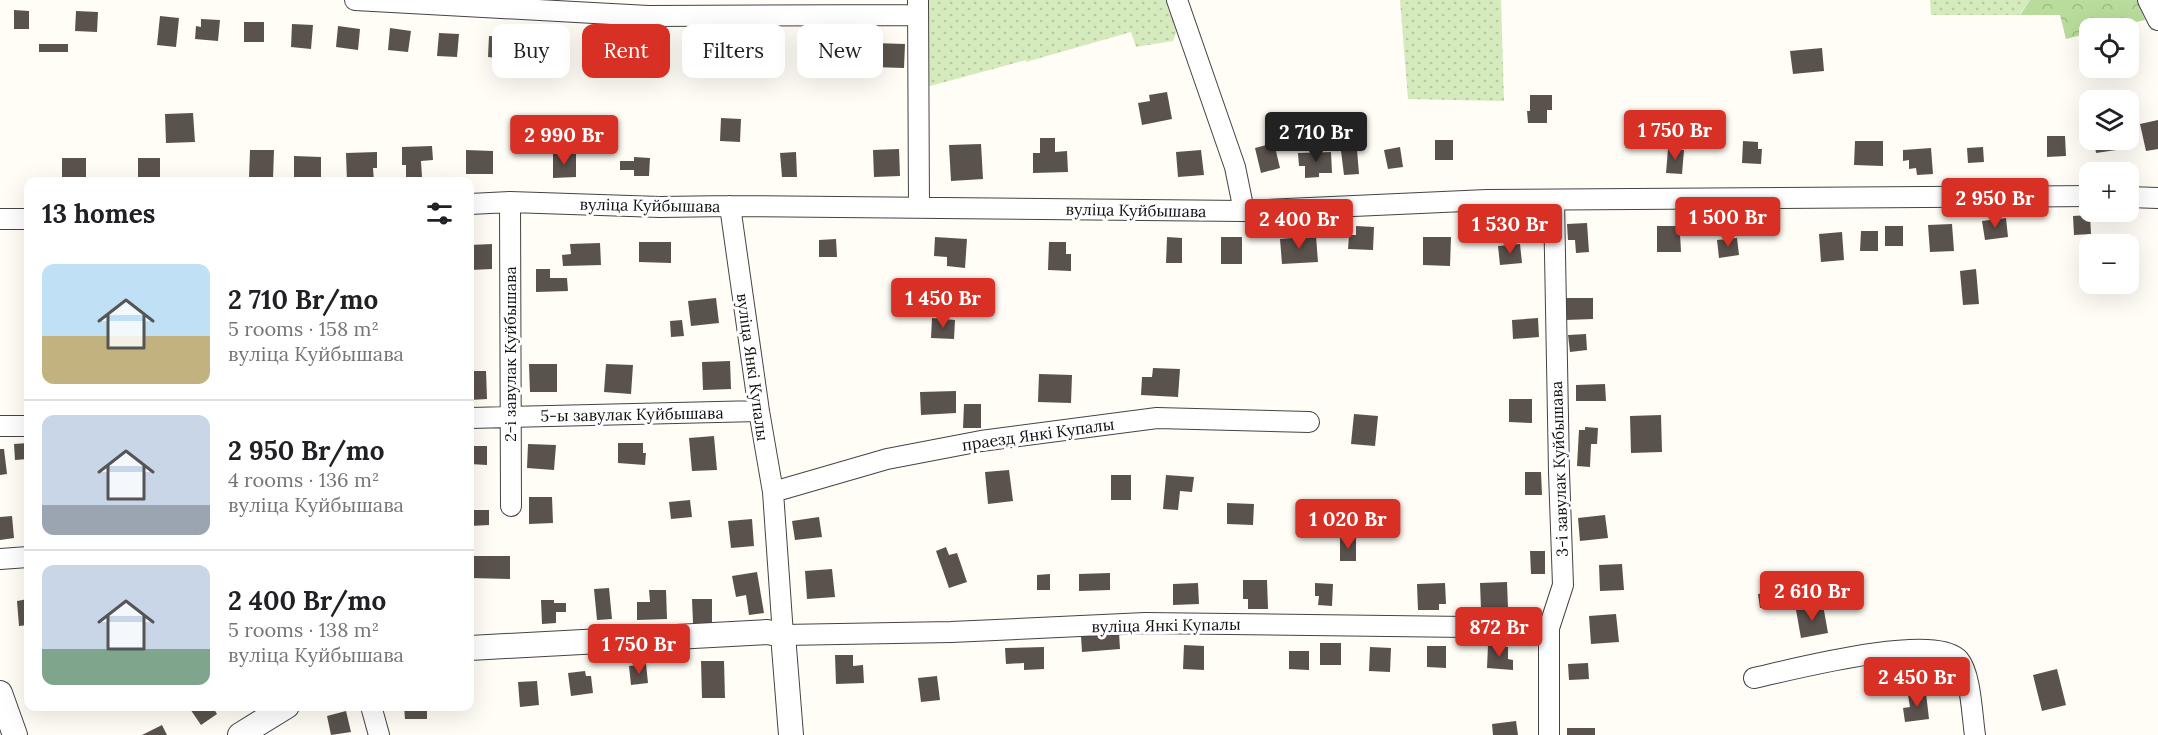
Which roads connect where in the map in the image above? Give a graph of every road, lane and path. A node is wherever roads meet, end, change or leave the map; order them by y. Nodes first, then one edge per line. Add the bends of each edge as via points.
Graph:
1 (355, 0) edge
2 (1177, 0) edge
3 (2148, 0) edge
4 (918, 8) edge
5 (2158, 20) edge
6 (2079, 196) edge
7 (2139, 197) edge
8 (2158, 198) edge
9 (1554, 200) junction
10 (510, 202) junction
11 (474, 204) edge
12 (730, 206) junction
13 (919, 208) junction
14 (1244, 212) junction
15 (0, 219) edge
16 (24, 219) edge
17 (759, 411) junction
18 (510, 417) junction
19 (474, 418) edge
20 (1309, 422) dead end
21 (0, 426) edge
22 (24, 426) edge
23 (773, 492) junction
24 (511, 506) dead end
25 (24, 557) edge
26 (0, 559) edge
27 (1549, 628) junction
28 (783, 635) junction
29 (474, 648) edge
30 (1754, 678) dead end
31 (0, 693) edge
32 (279, 711) edge
33 (372, 711) edge
34 (15, 735) edge
35 (240, 735) edge
36 (379, 735) edge
37 (790, 735) edge
38 (1549, 735) edge
39 (1975, 735) edge

1 - 4 street via 648,16
2 - 14 street via 1235,167
3 - 5 street
4 - 13 street
6 - 9 street, вуліца Куйбышава
7 - 8 street
9 - 14 street, вуліца Куйбышава
9 - 27 street, 3-і завулак Куйбышава via 1563,585
10 - 11 street, вуліца Куйбышава
10 - 12 street, вуліца Куйбышава
10 - 18 street, 2-і завулак Куйбышава
12 - 13 street, вуліца Куйбышава
12 - 17 street, вуліца Янкі Купалы
13 - 14 street, вуліца Куйбышава
15 - 16 street
17 - 18 street, 5-ы завулак Куйбышава
17 - 23 street, вуліца Янкі Купалы
18 - 19 street, 5-ы завулак Куйбышава
18 - 24 street, 2-і завулак Куйбышава
20 - 23 street, праезд Янкі Купалы via 1157,418 981,441 887,459
21 - 22 street
23 - 28 street, вуліца Янкі Купалы
25 - 26 street
27 - 28 street, вуліца Янкі Купалы via 1145,623
27 - 38 street, 3-і завулак Куйбышава
28 - 29 street, вуліца Янкі Купалы via 767,632
28 - 37 street, вуліца Янкі Купалы
30 - 39 street via 1851,656 1931,649 1948,652 1958,658 1966,675
31 - 34 street
32 - 35 street
33 - 36 street

